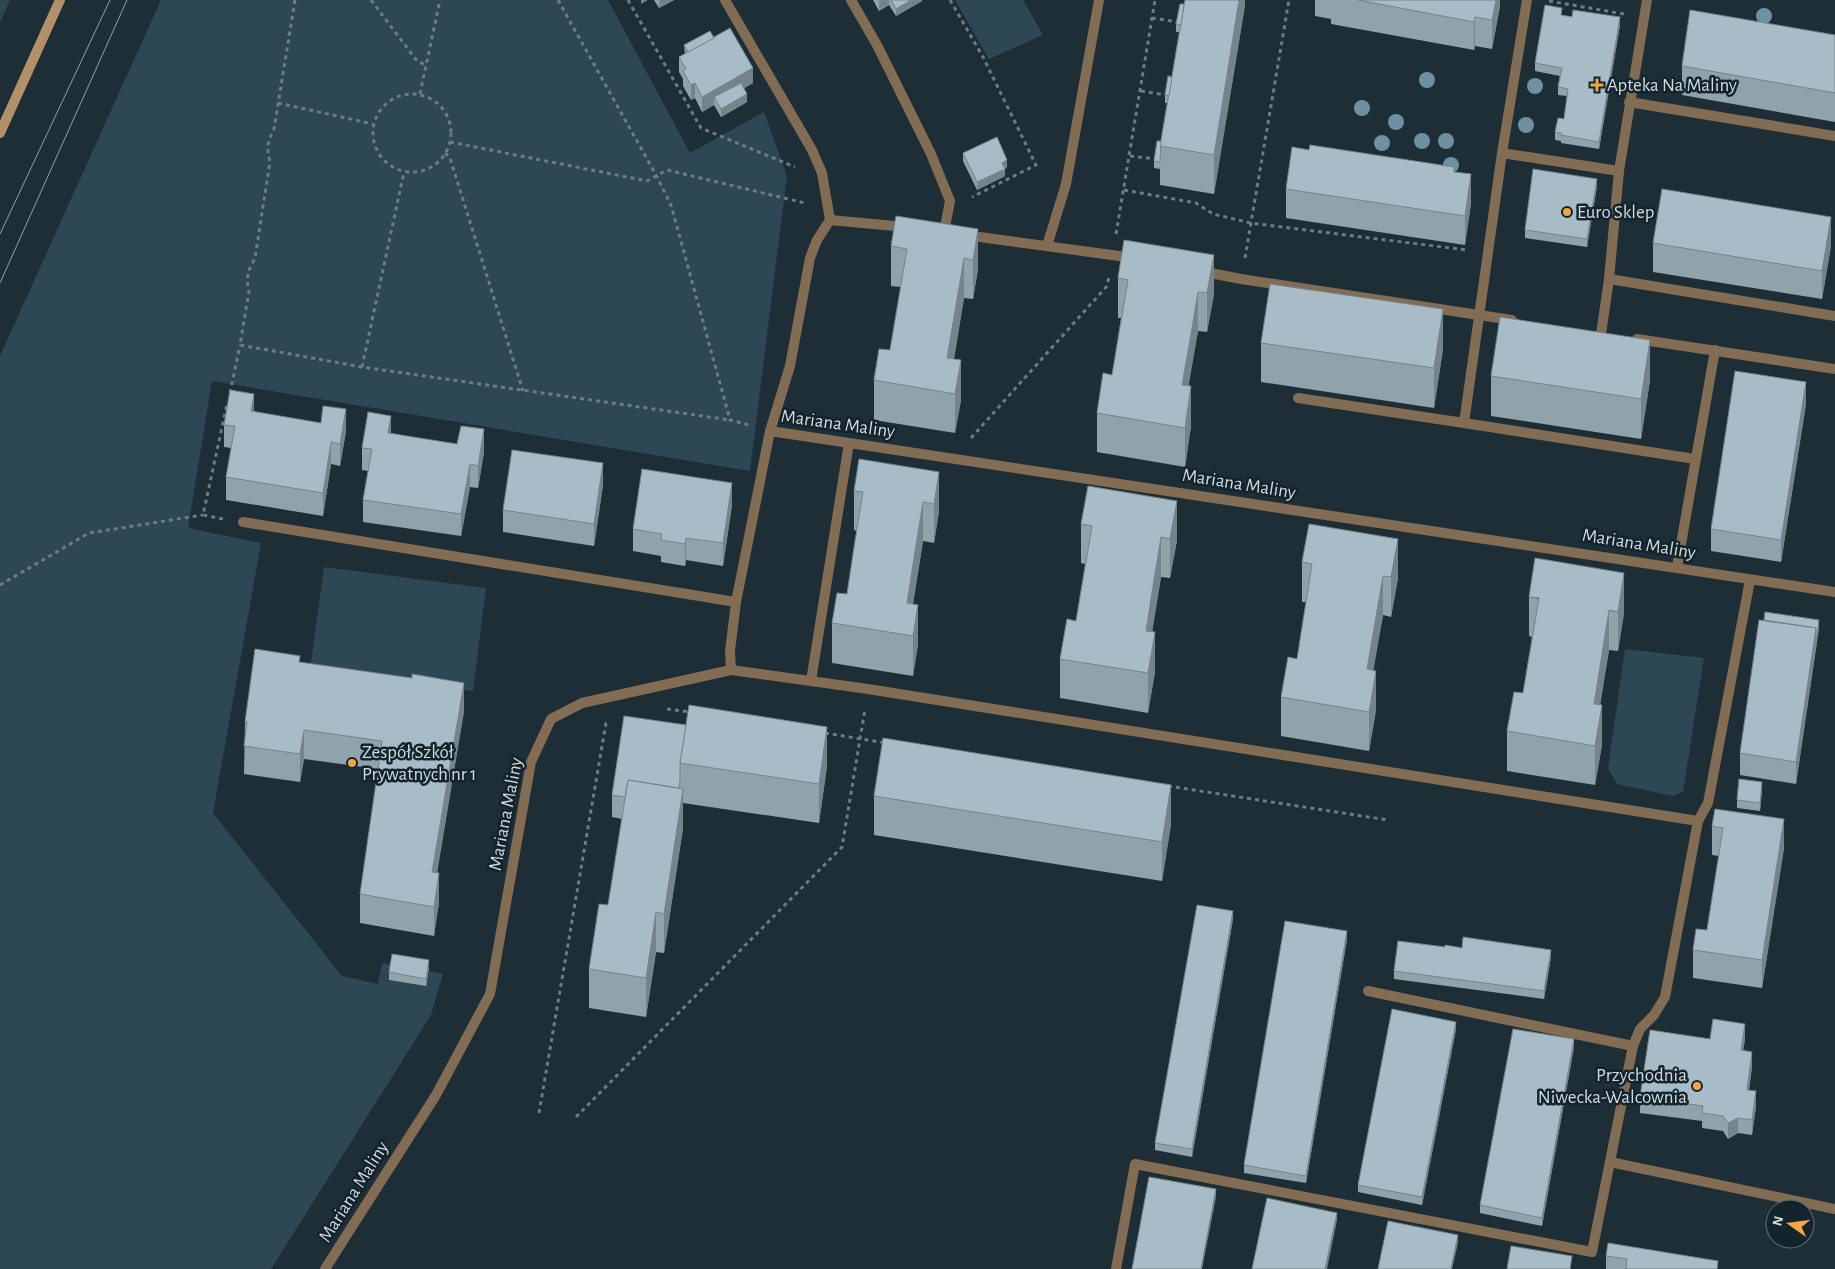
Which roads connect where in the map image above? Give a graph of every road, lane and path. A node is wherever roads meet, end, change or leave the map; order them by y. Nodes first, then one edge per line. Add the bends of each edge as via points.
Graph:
1 (60, 0) edge
2 (295, 0) edge
3 (372, 0) edge
4 (440, 0) edge
5 (558, 0) edge
6 (628, 0) edge
7 (725, 0) edge
8 (851, 0) edge
9 (950, 0) edge
10 (1099, 0) edge
11 (1289, 0) edge
12 (1527, 0) edge
13 (1541, 0) edge
14 (1647, 0) edge
15 (1644, 17) junction
16 (1152, 18) dead end
17 (1178, 22) edge
18 (426, 65) junction
19 (1141, 91) dead end
20 (420, 94) junction
21 (1166, 95) edge
22 (1629, 102) junction
23 (278, 103) junction
24 (373, 124) junction
25 (0, 133) edge
26 (1835, 136) edge
27 (450, 142) junction
28 (445, 153) junction
29 (1502, 153) junction
30 (1130, 156) dead end
31 (1156, 159) edge
32 (800, 170) dead end
33 (1619, 171) junction
34 (404, 172) junction
35 (656, 175) junction
36 (1124, 190) dead end
37 (950, 201) junction
38 (830, 220) junction
39 (1251, 223) junction
40 (919, 228) edge
41 (1048, 246) junction
42 (1489, 253) junction
43 (1140, 260) edge
44 (1186, 268) edge
45 (1241, 279) junction
46 (1609, 279) junction
47 (1480, 315) junction
48 (1835, 316) edge
49 (1526, 322) edge
50 (1601, 334) edge
51 (1629, 338) edge
52 (240, 345) junction
53 (1715, 350) junction
54 (362, 367) junction
55 (1835, 368) edge
56 (523, 391) junction
57 (1298, 398) dead end
58 (730, 420) junction
59 (1464, 423) junction
60 (770, 431) junction
61 (849, 443) junction
62 (1695, 459) junction
63 (204, 515) junction
64 (243, 522) joint
65 (1677, 568) junction
66 (1750, 580) junction
67 (0, 585) edge
68 (1835, 592) edge
69 (736, 602) junction
70 (731, 670) junction
71 (811, 680) junction
72 (868, 690) junction
73 (659, 710) dead end
74 (697, 713) edge
75 (615, 721) dead end
76 (822, 733) edge
77 (860, 739) junction
78 (889, 743) edge
79 (1162, 786) edge
80 (1388, 820) dead end
81 (1698, 821) junction
82 (1368, 991) dead end
83 (1633, 1046) junction
84 (539, 1113) dead end
85 (576, 1117) dead end
86 (1610, 1162) junction
87 (1835, 1209) edge
88 (325, 1269) edge
89 (1116, 1269) edge

1 - 25 main road
2 - 23 path
3 - 18 path via 417,61
4 - 18 path
5 - 35 path
6 - 32 path via 701,128
7 - 38 street via 812,150 822,173
8 - 37 street via 931,154
9 - 37 path via 983,57 1036,165 967,199
10 - 41 street via 1066,184
11 - 39 path
12 - 29 street
13 - 15 path
14 - 15 street
15 - 22 street
16 - 17 path
18 - 20 path
19 - 21 path
20 - 24 path via 402,95 385,103
20 - 27 path via 442,107 451,130
22 - 26 street
22 - 33 street
23 - 24 path
23 - 52 path via 274,129 266,150 270,162 255,258 247,281 249,291
24 - 34 path via 374,143 383,159
27 - 28 path
27 - 35 path via 647,181
28 - 34 path via 428,169
28 - 56 path via 450,158
29 - 33 street
29 - 42 street
30 - 31 path
33 - 46 street
34 - 54 path
35 - 38 path via 667,170 805,203
35 - 58 path via 671,205
36 - 39 path via 1196,203 1213,214
37 - 41 street via 940,232
38 - 40 street
38 - 60 street via 810,258 790,366
39 - 42 path
39 - 45 path
41 - 43 street
42 - 47 street
44 - 45 street
45 - 47 street
46 - 48 street
46 - 50 street
47 - 49 street
47 - 59 street
51 - 53 street
52 - 54 path
52 - 63 path
53 - 55 street
53 - 62 street
54 - 56 path
56 - 58 path
57 - 59 street
58 - 60 path
59 - 62 street
60 - 61 street, Mariana Maliny
60 - 69 street, Mariana Maliny
61 - 65 street, Mariana Maliny
61 - 71 street
62 - 65 street
63 - 64 path
63 - 67 path via 89,533
64 - 69 street
65 - 66 street, Mariana Maliny
66 - 68 street, Mariana Maliny
66 - 81 street via 1708,803
69 - 70 street, Mariana Maliny
70 - 71 street
70 - 88 street, Mariana Maliny via 582,703 551,719 531,762 490,994 436,1095
71 - 72 street
72 - 77 path
72 - 81 street
73 - 74 path via 668,708
75 - 84 path via 606,723
76 - 77 path
77 - 78 path
77 - 85 path via 842,847
79 - 80 path
81 - 83 street via 1665,997 1640,1029
82 - 83 street
83 - 86 street
86 - 87 street
86 - 89 street via 1592,1252 1135,1164

